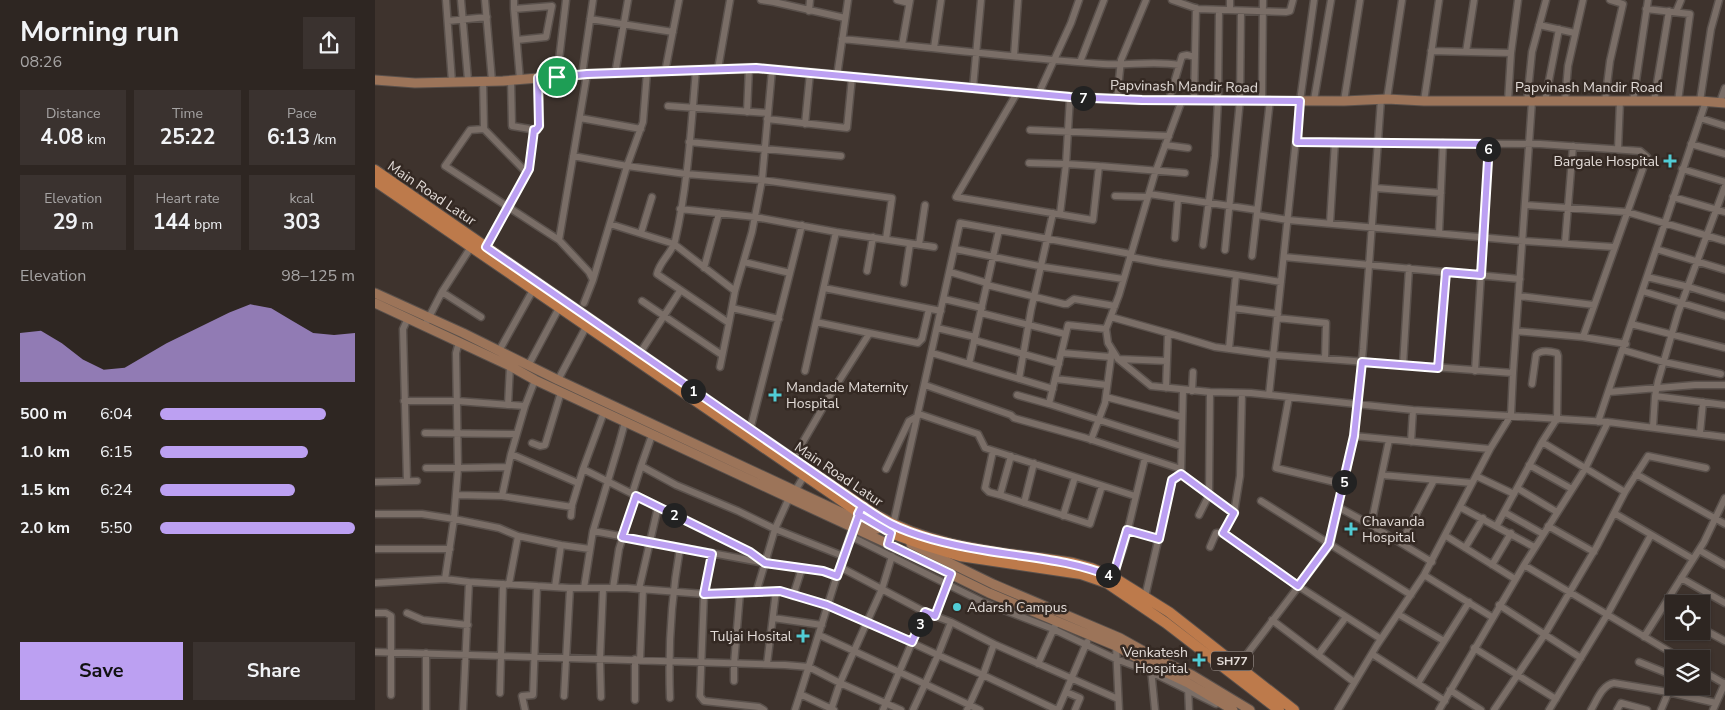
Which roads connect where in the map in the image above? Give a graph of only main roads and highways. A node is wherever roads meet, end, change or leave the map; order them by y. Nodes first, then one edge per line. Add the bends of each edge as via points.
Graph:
1 (375, 170) edge
2 (375, 181) edge
3 (856, 521) junction
4 (891, 534) junction
5 (1279, 710) edge
6 (1294, 710) edge

1 - 3 main road, Main Road Latur / SH77 via 793,459
2 - 3 main road, Main Road Latur / SH77 via 804,476
3 - 4 main road, Main Road Latur / SH77
4 - 5 main road, Main Road Latur / SH77 via 959,556 1081,574 1107,583 1166,623
4 - 6 main road, Main Road Latur / SH77 via 1073,563 1113,577 1169,612

